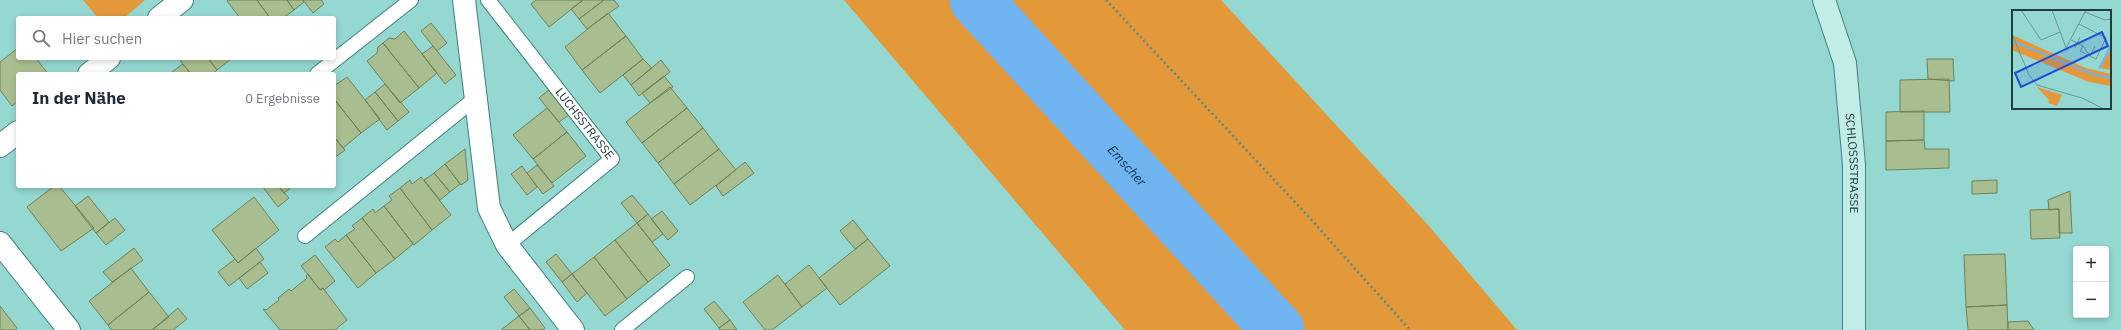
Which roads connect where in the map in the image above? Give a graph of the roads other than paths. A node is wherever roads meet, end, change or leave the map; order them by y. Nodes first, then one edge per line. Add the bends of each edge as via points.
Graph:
1 (182, 0) edge
2 (411, 0) edge
3 (464, 0) edge
4 (488, 0) edge
5 (1824, 0) edge
6 (162, 16) edge
7 (336, 59) edge
8 (106, 60) edge
9 (335, 60) edge
10 (92, 72) edge
11 (320, 72) edge
12 (477, 97) junction
13 (16, 134) edge
14 (0, 146) edge
15 (305, 236) dead end
16 (0, 243) edge
17 (507, 245) junction
18 (687, 277) dead end
19 (69, 330) edge
20 (573, 330) edge
21 (622, 330) edge
22 (1854, 330) edge

1 - 6 street
2 - 7 lane
3 - 12 street
4 - 17 lane, LUCHSSTRASSE via 612,159
5 - 22 street, SCHLOSSSTRASSE via 1845,63 1854,165
8 - 10 street
9 - 11 lane
12 - 15 lane
12 - 17 street via 489,208
13 - 14 street
16 - 19 street
17 - 20 street
18 - 21 lane

